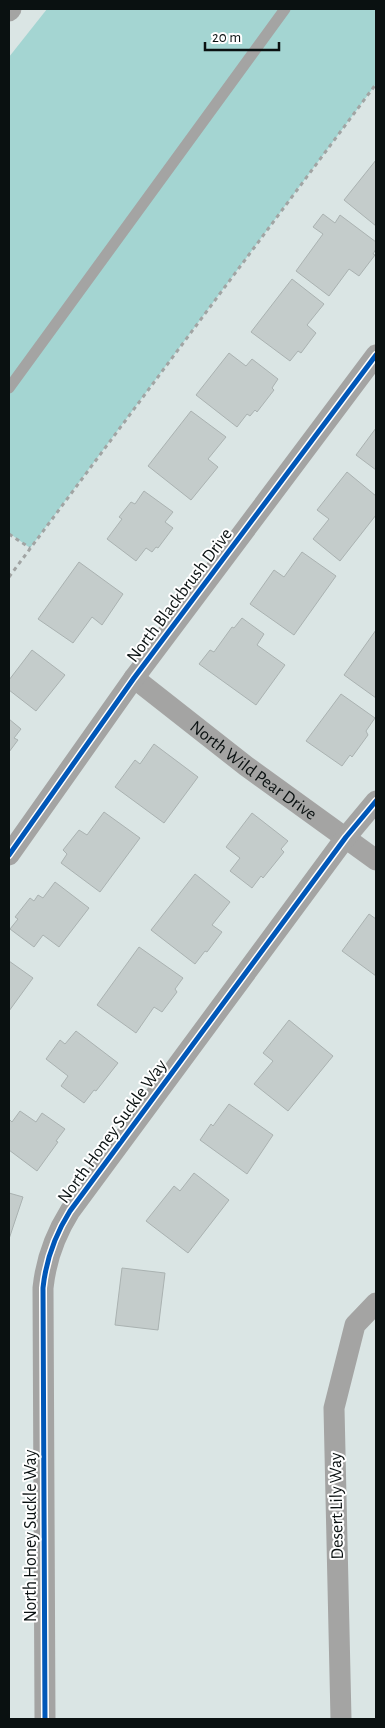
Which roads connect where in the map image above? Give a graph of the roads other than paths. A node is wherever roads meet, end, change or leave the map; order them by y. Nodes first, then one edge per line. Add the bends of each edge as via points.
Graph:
1 (285, 9) edge
2 (376, 355) edge
3 (9, 388) edge
4 (134, 678) junction
5 (376, 801) edge
6 (346, 837) junction
7 (9, 855) edge
8 (376, 860) edge
9 (376, 1303) edge
10 (45, 1719) edge
11 (341, 1719) edge

1 - 3 lane
2 - 4 street, North Blackbrush Drive
4 - 6 street, North Wild Pear Drive via 246,766
4 - 7 street, North Blackbrush Drive
5 - 6 street, North Honey Suckle Way
6 - 8 street, North Wild Pear Drive
6 - 10 street, North Honey Suckle Way via 70,1211 48,1256 43,1288
9 - 11 street, Desert Lily Way via 355,1325 334,1408

